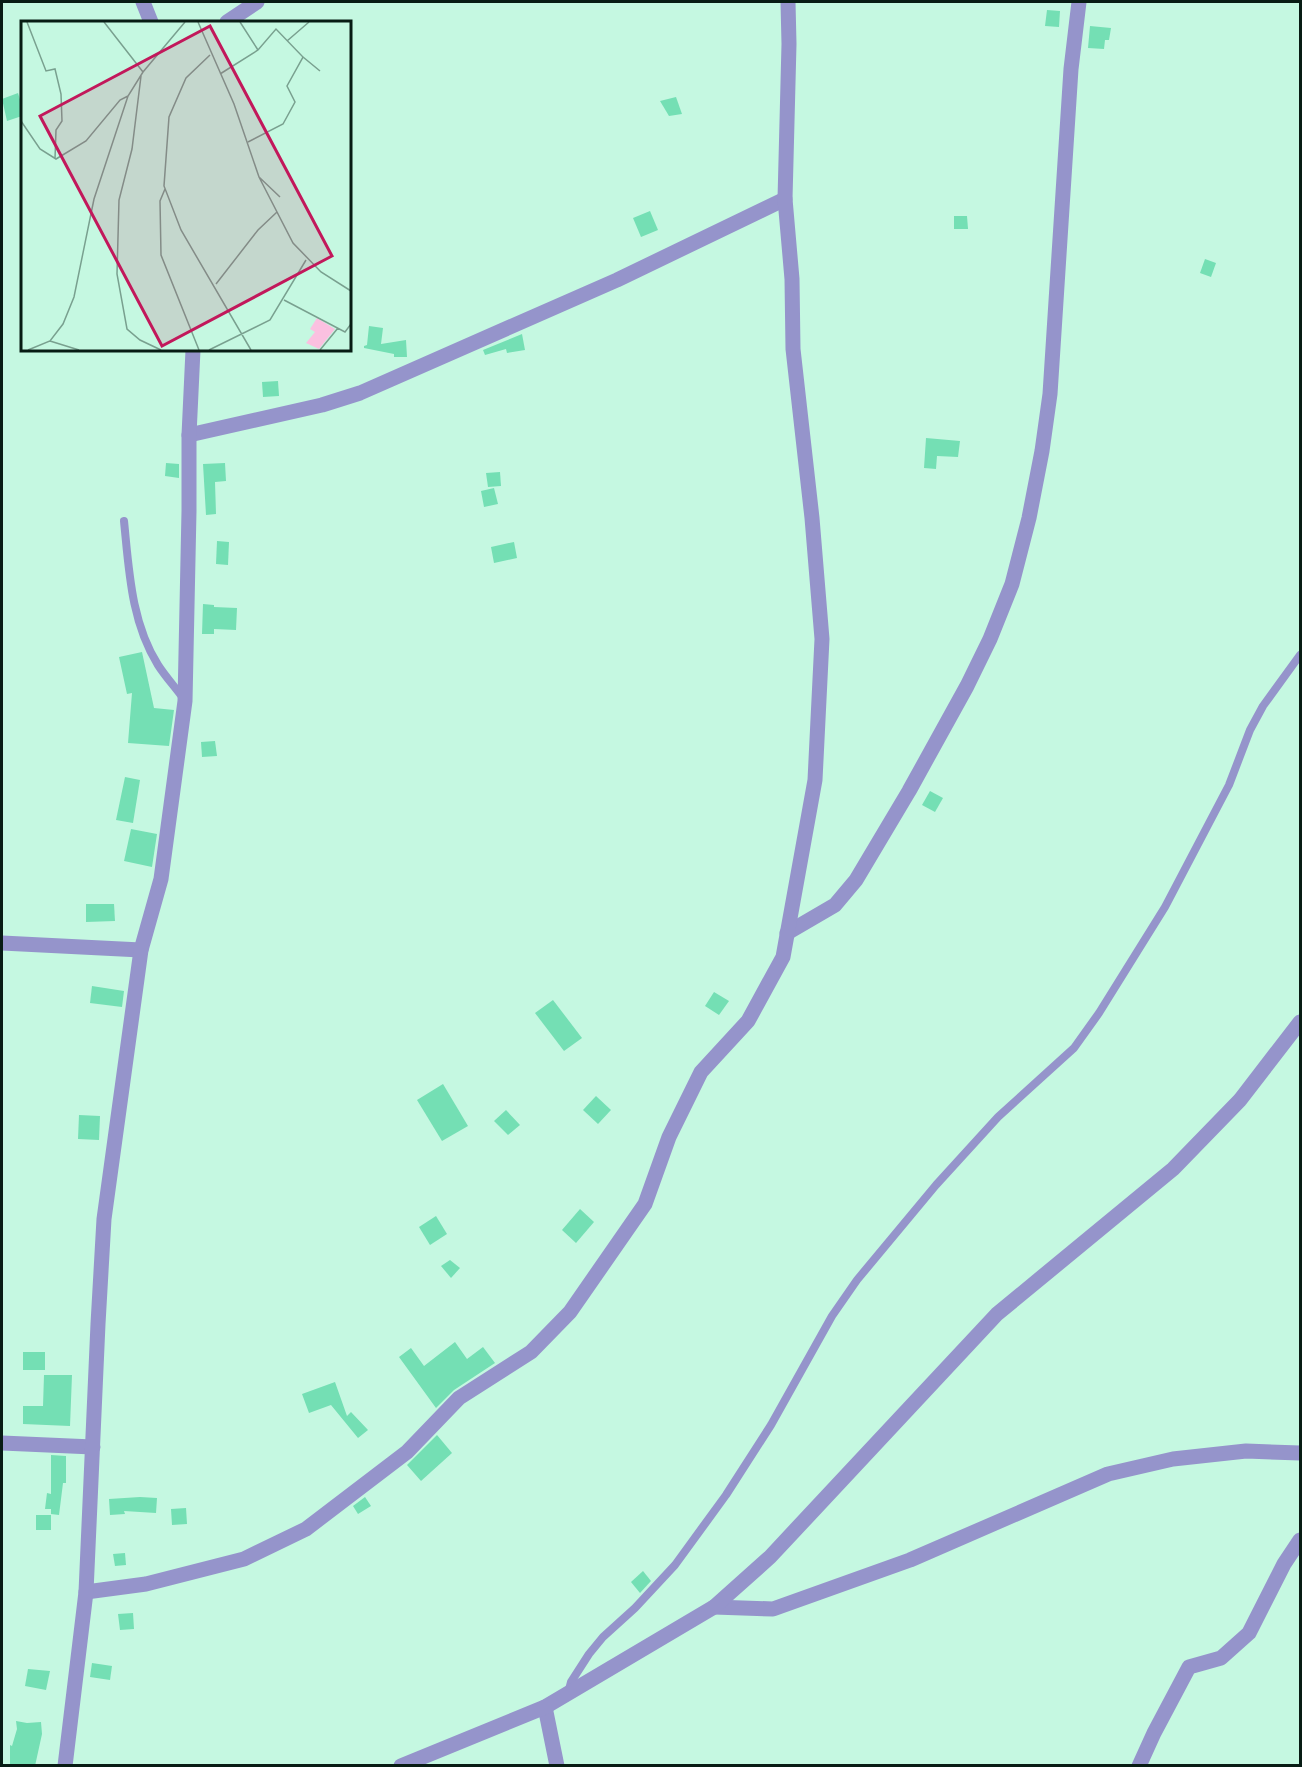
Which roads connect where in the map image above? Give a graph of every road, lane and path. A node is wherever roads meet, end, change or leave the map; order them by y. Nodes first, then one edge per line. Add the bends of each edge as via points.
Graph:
1 (143, 2) edge
2 (256, 2) edge
3 (788, 2) edge
4 (1079, 2) edge
5 (151, 21) edge
6 (228, 21) edge
7 (785, 199) junction
8 (193, 351) edge
9 (189, 435) junction
10 (124, 521) dead end
11 (1300, 655) edge
12 (185, 701) junction
13 (787, 933) junction
14 (2, 943) edge
15 (141, 950) junction
16 (1300, 1022) edge
17 (2, 1443) edge
18 (93, 1447) junction
19 (1300, 1453) edge
20 (1300, 1540) edge
21 (86, 1592) junction
22 (714, 1607) junction
23 (568, 1694) junction
24 (545, 1707) junction
25 (64, 1766) edge
26 (401, 1766) edge
27 (557, 1766) edge
28 (1139, 1766) edge

1 - 5 street
2 - 6 street
3 - 7 street
4 - 13 street via 1071,69 1050,394 1029,518 1012,584 971,678 856,880 835,905
7 - 9 street via 617,280 360,393
7 - 13 street via 793,349 822,639 815,780
8 - 9 street
9 - 12 street
10 - 12 lane via 131,592 142,632 157,664
11 - 23 lane via 1263,706 1229,785 1165,908 1100,1013 1074,1048 998,1117 936,1185 857,1280 726,1495 675,1564 589,1654
12 - 15 street via 161,879
13 - 21 street via 783,957 748,1021 701,1072 669,1137 645,1204 570,1312 531,1352 459,1398 406,1452 306,1529 244,1559 146,1584
14 - 15 street
15 - 18 street via 104,1219
16 - 22 street via 1240,1100 1173,1170 997,1314 770,1557
17 - 18 street
18 - 21 street
19 - 22 street via 1246,1451 1173,1459 1108,1474 910,1560 773,1609
20 - 28 street via 1249,1633 1221,1658 1189,1667
21 - 25 street
22 - 23 street
23 - 24 street
24 - 26 street
24 - 27 street

